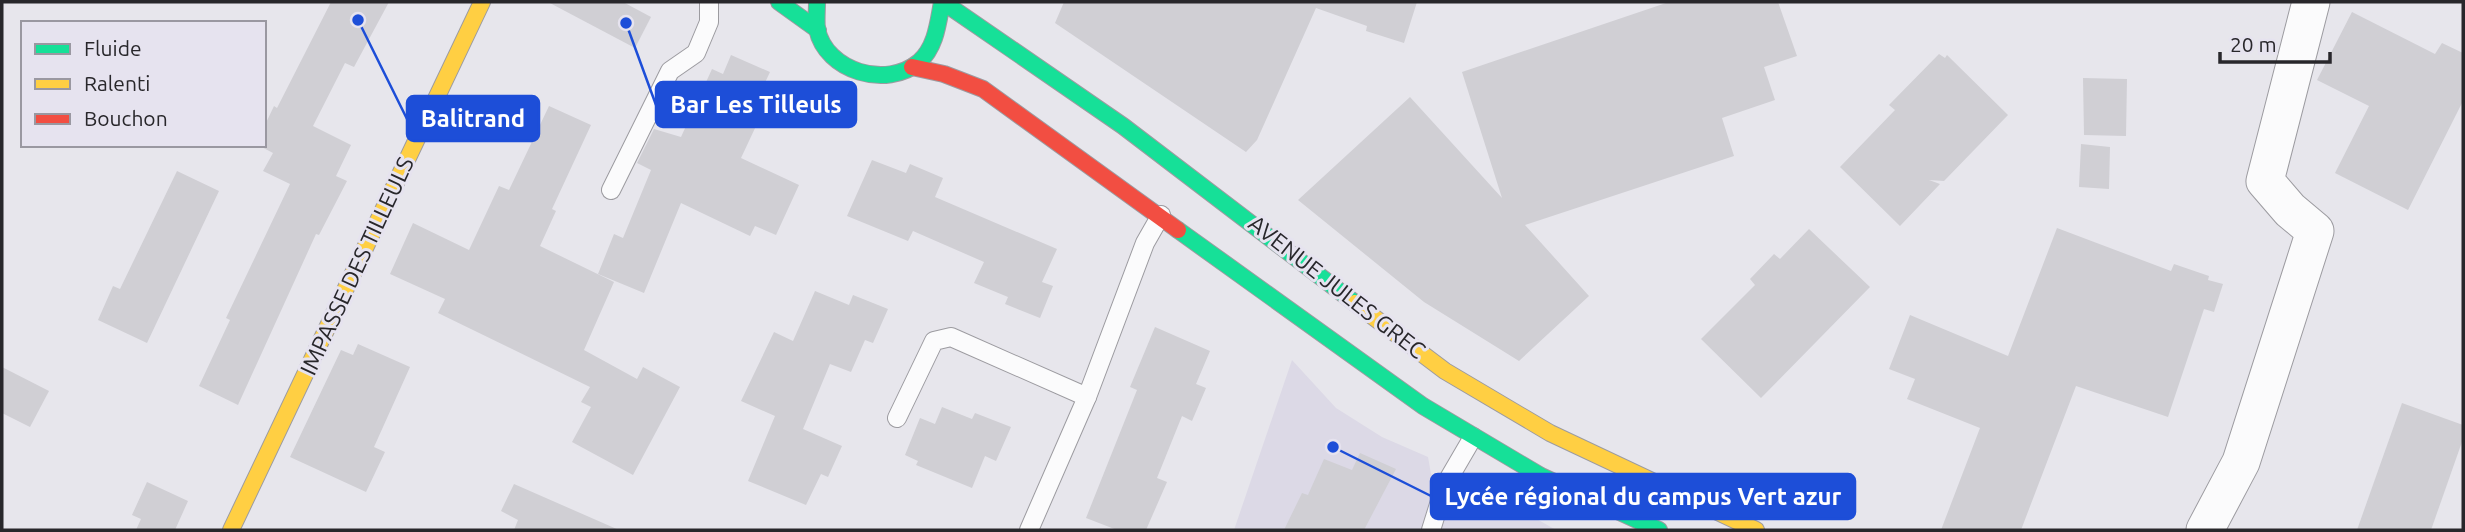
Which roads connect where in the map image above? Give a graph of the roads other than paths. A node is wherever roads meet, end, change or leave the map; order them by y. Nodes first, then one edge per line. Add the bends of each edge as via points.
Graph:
1 (482, 2) edge
2 (709, 2) edge
3 (779, 2) edge
4 (817, 2) edge
5 (943, 2) edge
6 (2311, 2) edge
7 (818, 30) junction
8 (912, 67) junction
9 (611, 190) dead end
10 (1161, 215) junction
11 (1087, 397) junction
12 (898, 418) dead end
13 (1473, 438) junction
14 (231, 530) edge
15 (1028, 530) edge
16 (1431, 530) edge
17 (1659, 530) edge
18 (1756, 530) edge
19 (2206, 530) edge

1 - 14 street, IMPASSE DES TILLEULS
2 - 9 lane via 709,22 696,53 670,71
3 - 7 street
4 - 7 street
5 - 8 street via 942,26 932,50
5 - 18 street, AVENUE JULES GREC via 1156,150 1445,371 1550,433
6 - 19 street via 2265,181 2315,231 2241,462
7 - 8 street via 828,51 845,67 867,75 891,76
8 - 10 street, AVENUE JULES GREC via 983,89
10 - 11 lane via 1145,243
10 - 13 street, AVENUE JULES GREC
11 - 12 lane via 951,337 934,341
11 - 15 lane
13 - 16 lane via 1445,485
13 - 17 street, AVENUE JULES GREC via 1541,476

